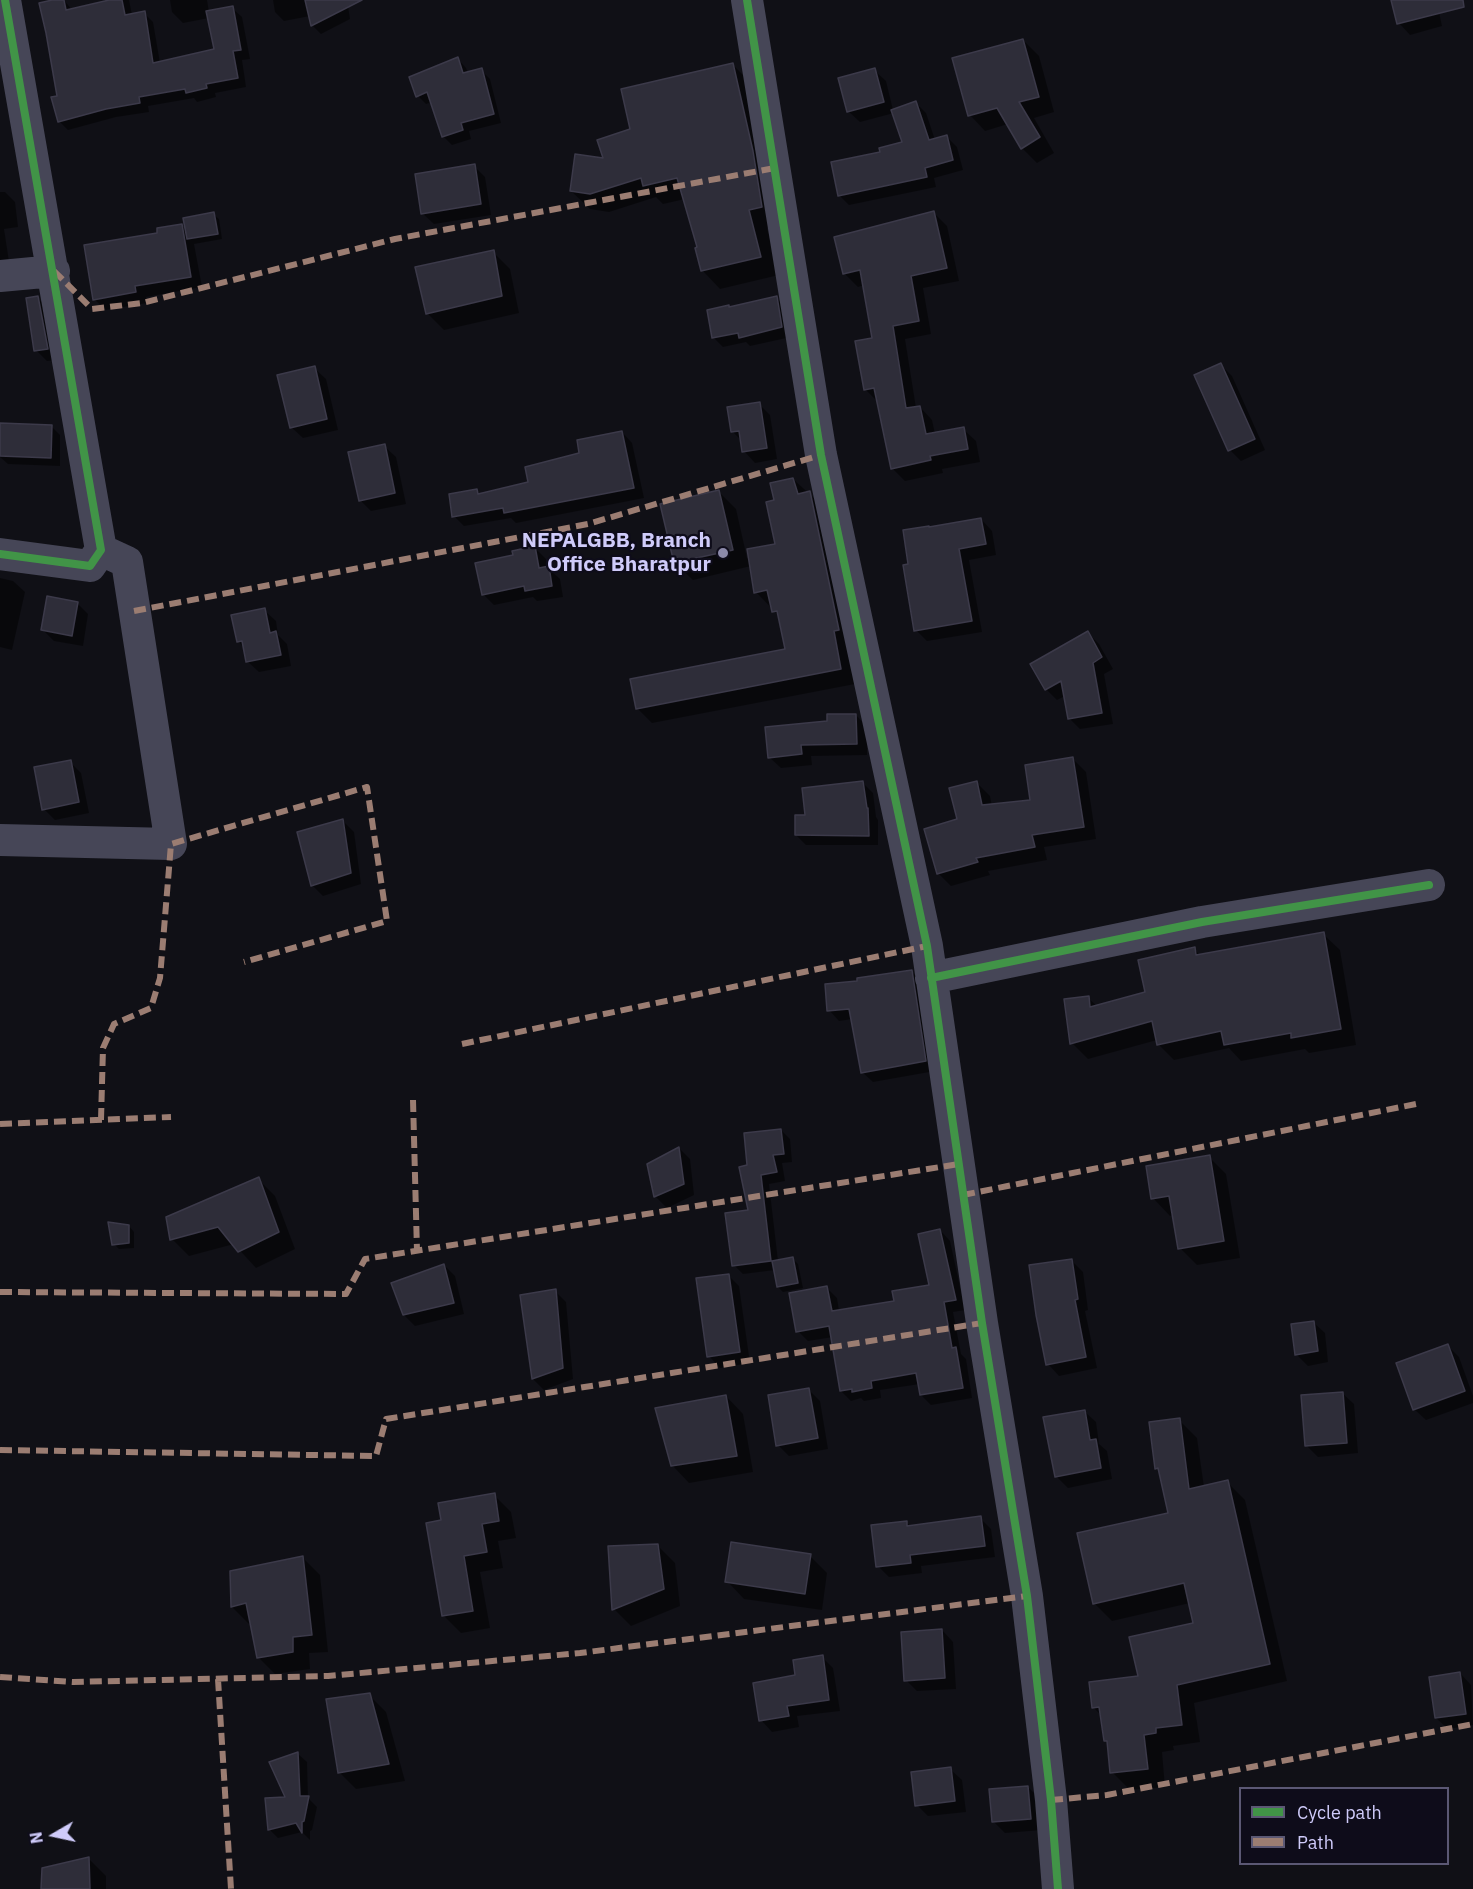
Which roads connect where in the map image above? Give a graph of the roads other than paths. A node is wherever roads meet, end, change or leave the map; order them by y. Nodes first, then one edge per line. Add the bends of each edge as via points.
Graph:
1 (5, 0) edge
2 (747, 0) edge
3 (54, 271) junction
4 (0, 276) edge
5 (101, 550) junction
6 (0, 554) edge
7 (0, 840) edge
8 (1429, 885) dead end
9 (931, 978) junction
10 (1058, 1889) edge

1 - 3 street
2 - 9 street via 821,455
3 - 4 street
3 - 5 street
5 - 6 street via 90,566
5 - 7 street via 127,562 171,844
8 - 9 street via 1202,922
9 - 10 street via 1027,1596

